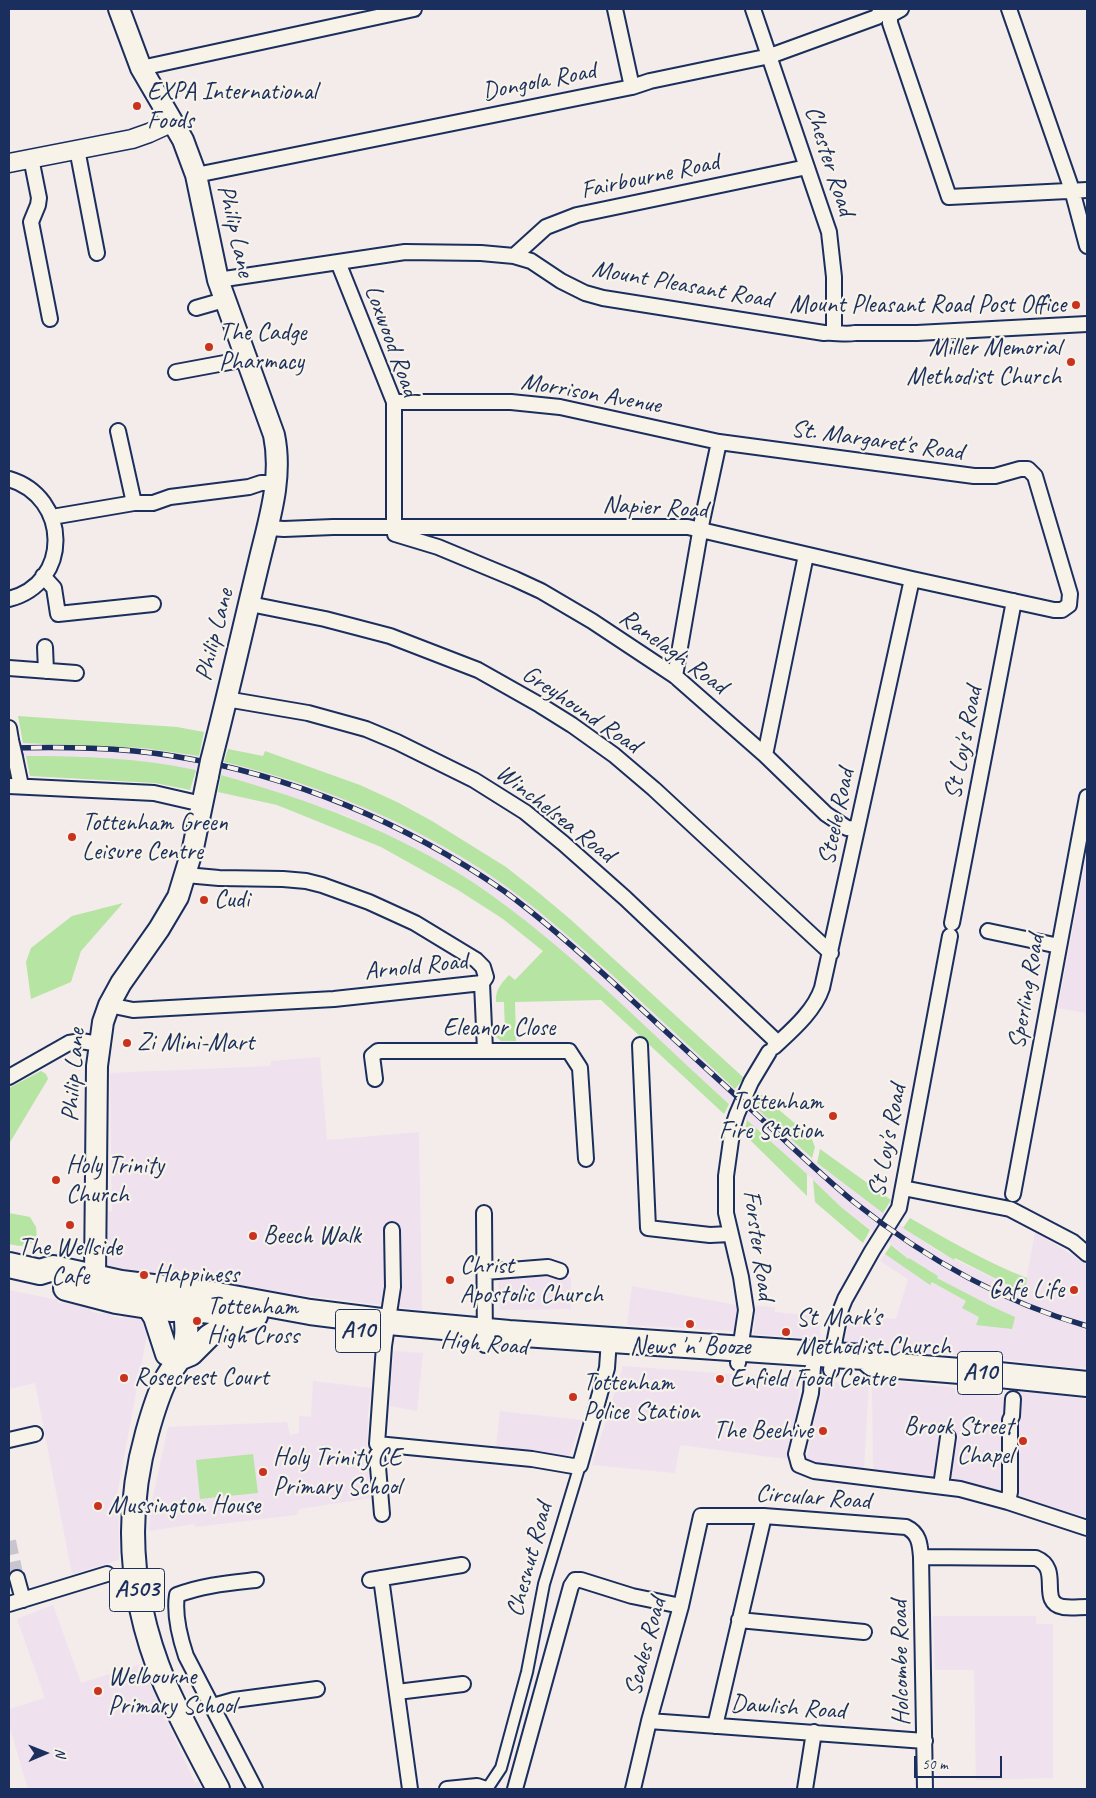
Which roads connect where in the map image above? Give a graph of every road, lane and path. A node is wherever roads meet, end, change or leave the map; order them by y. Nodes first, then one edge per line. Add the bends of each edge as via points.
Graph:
1 (119, 9) edge
2 (414, 9) edge
3 (615, 9) edge
4 (753, 9) edge
5 (1009, 9) edge
6 (889, 11) edge
7 (770, 56) junction
8 (141, 68) junction
9 (632, 86) junction
10 (173, 122) junction
11 (77, 149) junction
12 (31, 158) junction
13 (9, 162) edge
14 (807, 167) junction
15 (196, 175) junction
16 (1072, 190) junction
17 (1087, 190) edge
18 (1087, 246) edge
19 (97, 253) dead end
20 (514, 256) junction
21 (338, 262) junction
22 (218, 280) junction
23 (224, 300) junction
24 (196, 308) dead end
25 (50, 319) dead end
26 (1087, 324) edge
27 (834, 332) junction
28 (246, 359) junction
29 (176, 372) dead end
30 (394, 402) junction
31 (118, 431) dead end
32 (719, 442) junction
33 (9, 479) edge
34 (276, 483) junction
35 (134, 503) junction
36 (52, 516) junction
37 (440, 526) junction
38 (394, 527) junction
39 (268, 528) junction
40 (700, 529) junction
41 (438, 547) junction
42 (806, 555) junction
43 (43, 576) junction
44 (912, 579) junction
45 (9, 599) edge
46 (1014, 602) junction
47 (153, 604) dead end
48 (250, 604) junction
49 (1062, 610) joint
50 (45, 647) dead end
51 (9, 668) edge
52 (46, 671) junction
53 (76, 673) dead end
54 (675, 676) junction
55 (226, 699) junction
56 (10, 734) edge
57 (765, 755) junction
58 (15, 786) edge
59 (1087, 797) edge
60 (202, 804) junction
61 (857, 829) junction
62 (186, 875) junction
63 (988, 931) dead end
64 (1054, 945) junction
65 (831, 953) junction
66 (482, 983) junction
67 (109, 1005) junction
68 (99, 1044) junction
69 (640, 1045) dead end
70 (774, 1048) junction
71 (485, 1050) junction
72 (9, 1077) edge
73 (375, 1078) dead end
74 (586, 1159) dead end
75 (903, 1188) junction
76 (1012, 1194) dead end
77 (484, 1213) dead end
78 (392, 1230) dead end
79 (730, 1234) junction
80 (1087, 1254) edge
81 (9, 1265) edge
82 (560, 1270) dead end
83 (485, 1272) junction
84 (95, 1287) junction
85 (179, 1302) junction
86 (148, 1306) junction
87 (256, 1316) junction
88 (388, 1328) junction
89 (485, 1338) junction
90 (609, 1347) junction
91 (738, 1356) junction
92 (173, 1357) junction
93 (823, 1362) junction
94 (1087, 1384) edge
95 (1013, 1399) dead end
96 (35, 1434) dead end
97 (948, 1437) dead end
98 (9, 1440) edge
99 (377, 1450) junction
100 (580, 1466) junction
101 (941, 1486) junction
102 (1008, 1502) junction
103 (382, 1514) dead end
104 (701, 1516) joint
105 (764, 1516) junction
106 (1087, 1528) edge
107 (918, 1537) joint
108 (921, 1556) junction
109 (462, 1565) dead end
110 (107, 1574) dead end
111 (17, 1578) tunnel mouth
112 (256, 1580) dead end
113 (23, 1600) junction
114 (9, 1604) edge
115 (681, 1606) junction
116 (1087, 1607) edge
117 (739, 1620) junction
118 (864, 1632) dead end
119 (463, 1684) dead end
120 (316, 1689) dead end
121 (397, 1692) junction
122 (213, 1706) junction
123 (648, 1721) junction
124 (715, 1726) junction
125 (814, 1732) junction
126 (925, 1741) junction
127 (218, 1789) edge
128 (255, 1789) edge
129 (410, 1789) edge
130 (447, 1789) edge
131 (487, 1789) edge
132 (515, 1789) edge
133 (633, 1789) edge
134 (806, 1789) edge
135 (925, 1789) edge

1 - 8 main road, Philip Lane
2 - 8 street
3 - 9 street
4 - 7 street, Chester Road
5 - 16 street
6 - 7 street, Dongola Road
6 - 16 street via 890,23 949,197
7 - 9 street, Dongola Road
7 - 14 street, Chester Road
8 - 10 main road, Philip Lane
9 - 15 street, Dongola Road
10 - 11 street via 141,136
10 - 15 main road, Philip Lane
11 - 12 street
11 - 19 street
12 - 13 street
12 - 25 street via 39,198 31,222
14 - 20 street, Fairbourne Road via 577,215 546,227
14 - 27 street, Chester Road via 829,232 834,277
15 - 22 main road, Philip Lane
16 - 17 street
16 - 18 street
20 - 21 street, Mount Pleasant Road via 405,252
20 - 27 street, Mount Pleasant Road via 531,262 585,293 603,298
21 - 22 street, Mount Pleasant Road
21 - 30 street, Loxwood Road
22 - 23 main road, Philip Lane
23 - 24 street
23 - 28 main road, Philip Lane
26 - 27 street, Mount Pleasant Road via 917,333
28 - 29 street
28 - 34 main road, Philip Lane via 274,435 278,452
30 - 32 street, Morrison Avenue via 511,402 560,406
30 - 38 street, Loxwood Road
31 - 35 street
32 - 40 street
32 - 49 street, St. Margaret's Road via 974,476 1028,469 1035,476 1070,594 1069,604
33 - 36 street via 37,494
34 - 35 street via 170,497 153,503
34 - 39 main road, Philip Lane
35 - 36 street
36 - 43 street via 55,547
37 - 38 street, Napier Road
37 - 40 street, Napier Road
37 - 41 street
38 - 39 street, Napier Road
38 - 41 street, Ranelagh Road via 396,534
39 - 48 main road, Philip Lane
40 - 42 street, Napier Road
40 - 54 street
41 - 54 street, Ranelagh Road via 541,591
42 - 44 street, Napier Road
42 - 57 street
43 - 45 street via 29,590
43 - 47 street via 54,588 58,614
44 - 46 street, Napier Road
44 - 61 street, Steele Road
46 - 49 street, Napier Road
46 - 75 street, St Loy's Road
48 - 55 main road, Philip Lane
48 - 65 street, Greyhound Road via 390,636 478,670 548,710 614,755 654,789
50 - 52 street
51 - 52 street
52 - 53 street
54 - 57 street, Ranelagh Road
55 - 60 main road, Philip Lane, bridge
55 - 70 street, Winchelsea Road via 308,713 366,729 474,780 525,812 625,898
56 - 58 street, bridge via 15,757
57 - 61 street, Ranelagh Road via 826,814 847,828
58 - 60 street via 154,793
59 - 64 street, Sperling Road
60 - 62 main road, Philip Lane
61 - 65 street, Steele Road
62 - 66 street, Arnold Road via 306,881 369,902 415,922 476,960 486,977
62 - 67 main road, Philip Lane via 172,909
63 - 64 street
64 - 76 street, Sperling Road
65 - 70 street, Steele Road via 819,998
66 - 67 street, Arnold Road via 334,999 133,1010
66 - 71 street
67 - 68 main road, Philip Lane
68 - 72 street via 69,1043
68 - 84 main road, Philip Lane
69 - 79 street via 648,1228
70 - 79 street, Forster Road via 745,1093 733,1126 725,1197
71 - 73 street, Eleanor Close via 378,1052 372,1056
71 - 74 street, Eleanor Close via 569,1051 580,1068
75 - 80 street via 1010,1210 1073,1242
75 - 93 street, St Loy's Road via 897,1214 845,1300
77 - 83 street
78 - 88 street via 393,1288
79 - 91 street, Forster Road via 746,1310
81 - 84 highway, High Road / A10 via 40,1272 53,1268
82 - 83 street
83 - 89 street
84 - 85 highway, High Road / A10
84 - 86 highway, High Road / A10
85 - 86 highway, High Road / A10
85 - 87 highway, High Road / A10
85 - 88 highway, High Road / A10 via 217,1295
85 - 92 main road via 184,1349
86 - 92 main road
87 - 88 highway, High Road / A10
87 - 92 main road, A503 via 217,1331 191,1354
88 - 89 highway, High Road / A10
88 - 99 street
89 - 90 highway, High Road / A10
90 - 91 highway, High Road / A10
90 - 100 street, Chesnut Road via 607,1368
91 - 93 highway, High Road / A10
92 - 127 main road, A503 via 147,1431 135,1491 133,1542 136,1586 165,1684
93 - 94 highway, High Road / A10 via 865,1357 873,1364
93 - 101 street, St Loy's Road via 811,1393 796,1454 799,1465 814,1471
95 - 102 street
96 - 98 street
97 - 101 street
99 - 100 street via 532,1459
99 - 103 street via 388,1498
100 - 131 street, Chesnut Road via 544,1584 526,1678 501,1768
101 - 102 street
102 - 106 street
104 - 105 street, Circular Road
104 - 115 street, Scales Road
105 - 107 street, Circular Road via 900,1526
105 - 117 street
107 - 108 street, Holcombe Road
108 - 116 street via 1036,1558 1048,1567 1050,1594 1055,1603
108 - 126 street, Holcombe Road
109 - 121 street via 376,1579
110 - 113 street
111 - 113 street
112 - 122 street via 200,1587 177,1595 182,1646
113 - 114 street
115 - 123 street, Scales Road
115 - 132 street via 575,1580
117 - 118 street
117 - 124 street
119 - 121 street
120 - 122 street via 234,1700
121 - 129 street
122 - 128 street
123 - 124 street, Dawlish Road
123 - 133 street, Scales Road
124 - 125 street, Dawlish Road
125 - 126 street, Dawlish Road
125 - 134 street
126 - 135 street, Holcombe Road
130 - 131 street via 477,1786

